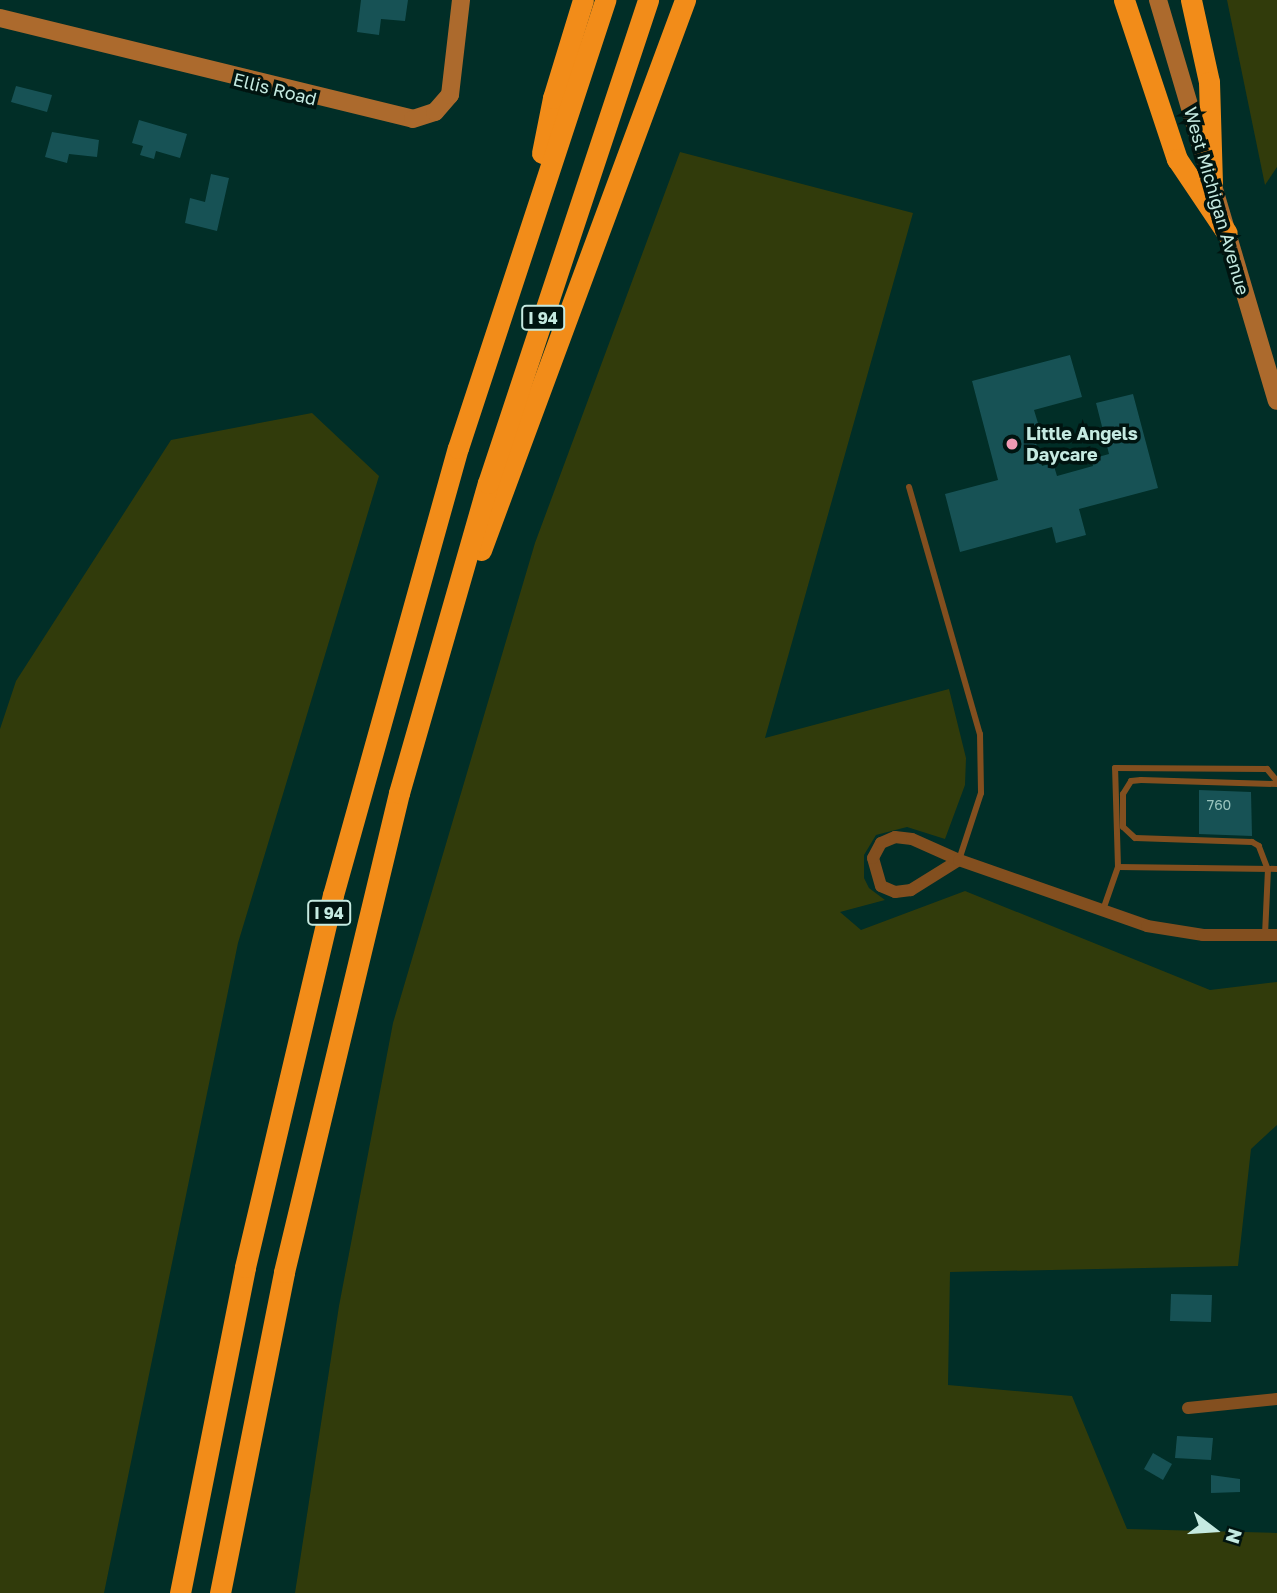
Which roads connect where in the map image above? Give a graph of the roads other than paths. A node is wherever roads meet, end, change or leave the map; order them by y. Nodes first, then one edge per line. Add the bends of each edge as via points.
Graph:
1 (461, 0) edge
2 (583, 0) edge
3 (605, 0) edge
4 (648, 0) edge
5 (685, 0) edge
6 (1124, 0) edge
7 (1158, 0) edge
8 (1191, 0) edge
9 (0, 18) edge
10 (1212, 183) junction
11 (1227, 233) junction
12 (524, 244) junction
13 (1277, 401) edge
14 (909, 487) dead end
15 (441, 638) junction
16 (1277, 782) edge
17 (958, 860) junction
18 (1118, 867) junction
19 (1277, 869) edge
20 (1268, 870) junction
21 (1103, 910) junction
22 (1271, 935) edge
23 (1277, 1398) edge
24 (1188, 1408) dead end
25 (180, 1593) edge
26 (220, 1593) edge

1 - 9 street, Ellis Road via 450,95 435,112 413,119
2 - 12 highway via 553,98
3 - 12 highway, I 94
4 - 15 highway, I 94
5 - 15 highway via 463,598
6 - 11 highway via 1177,159
7 - 10 street, West Michigan Avenue
8 - 10 highway via 1209,82
10 - 11 street, West Michigan Avenue
11 - 13 street, West Michigan Avenue
12 - 25 highway, I 94 via 416,590 333,895 245,1267
14 - 17 lane via 980,734 981,793
15 - 26 highway, I 94 via 351,980 284,1272
16 - 18 lane via 1267,769 1115,768
16 - 20 lane via 1141,780 1131,781 1124,794 1123,827 1135,838 1252,842 1259,846
17 - 17 street via 912,839 895,837 881,843 873,858 881,886 895,892 911,890
17 - 21 street
18 - 20 lane
18 - 21 lane
19 - 20 lane
20 - 22 lane
21 - 22 street via 1174,932
23 - 24 street

